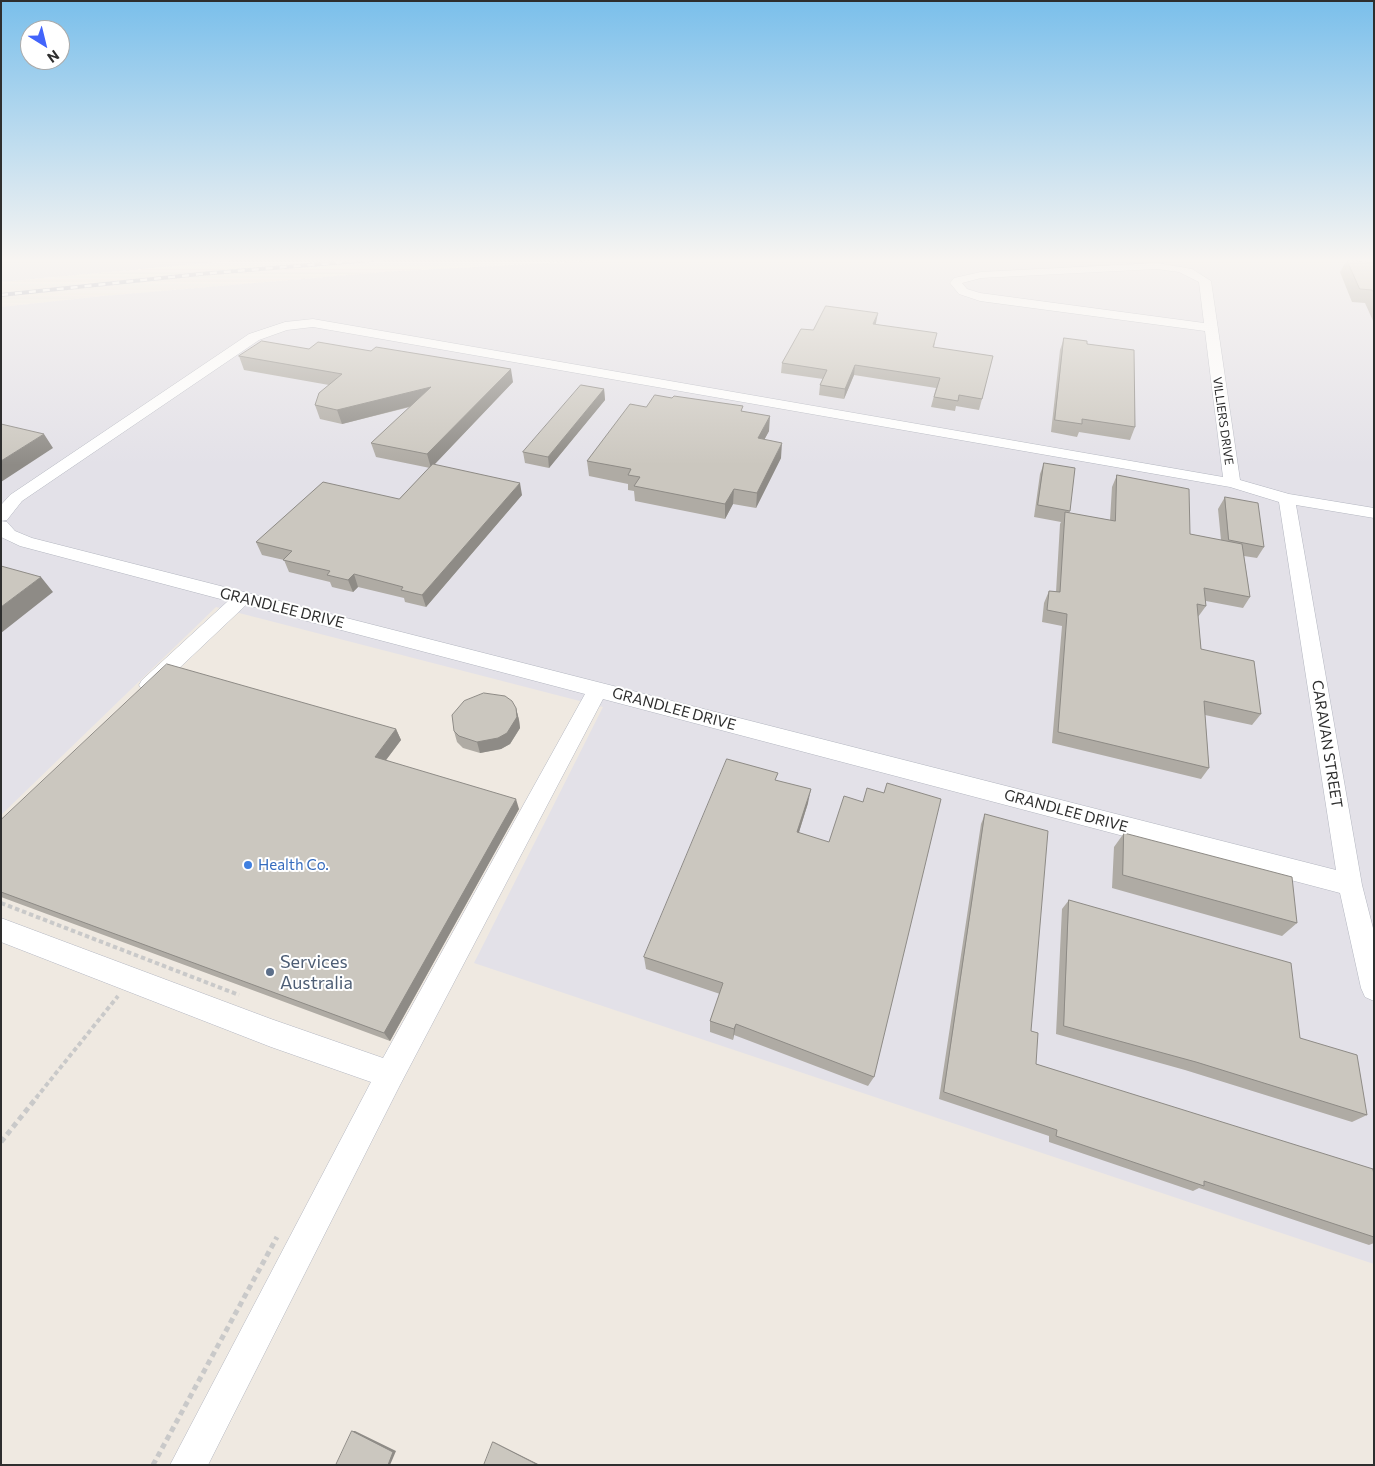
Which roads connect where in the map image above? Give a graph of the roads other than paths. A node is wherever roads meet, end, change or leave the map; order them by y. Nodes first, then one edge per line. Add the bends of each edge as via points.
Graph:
1 (284, 327) edge
2 (343, 327) edge
3 (1206, 327) edge
4 (1210, 328) joint
5 (1232, 483) junction
6 (1287, 499) junction
7 (1374, 513) edge
8 (1, 516) edge
9 (1, 526) edge
10 (242, 598) junction
11 (598, 689) junction
12 (136, 698) edge
13 (1350, 885) junction
14 (1, 930) edge
15 (1374, 988) edge
16 (390, 1076) junction
17 (188, 1465) edge

1 - 8 street via 268,331 237,348 16,498
2 - 5 street
3 - 4 street, VILLIERS DRIVE
4 - 5 street, VILLIERS DRIVE
5 - 6 street
6 - 7 street
6 - 13 street, CARAVAN STREET
9 - 10 street, GRANDLEE DRIVE via 9,535 26,542
10 - 11 street, GRANDLEE DRIVE
10 - 12 street
11 - 13 street, GRANDLEE DRIVE
11 - 16 street
13 - 15 street, CARAVAN STREET
14 - 16 street via 139,969 271,1033
16 - 17 street

